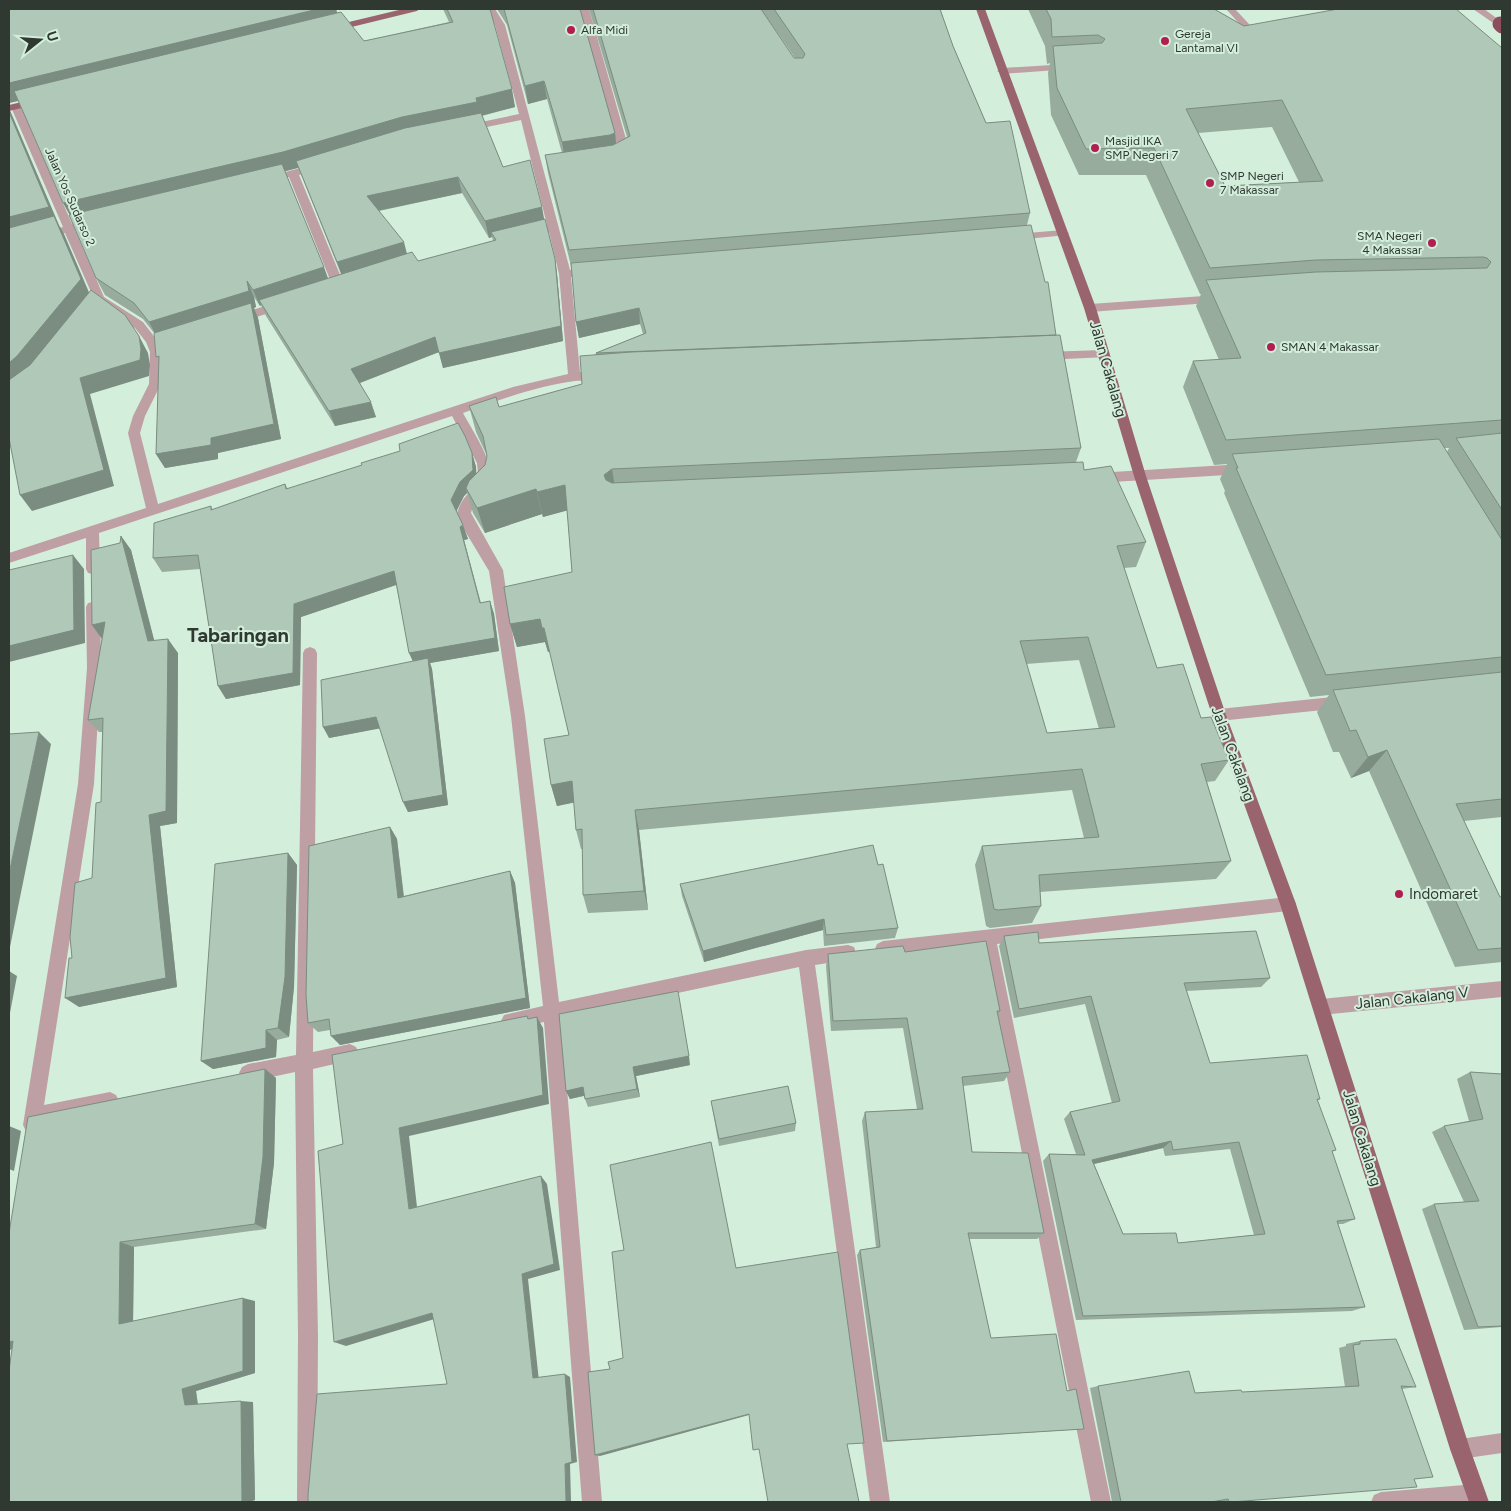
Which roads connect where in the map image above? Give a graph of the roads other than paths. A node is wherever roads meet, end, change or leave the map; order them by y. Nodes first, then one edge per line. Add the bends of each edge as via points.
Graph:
1 (414, 9) edge
2 (491, 9) edge
3 (584, 9) edge
4 (980, 9) edge
5 (1230, 9) edge
6 (1478, 9) edge
7 (1502, 25) edge
8 (317, 33) edge
9 (1270, 40) edge
10 (1082, 66) edge
11 (1002, 71) junction
12 (45, 100) edge
13 (12, 108) edge
14 (525, 116) junction
15 (456, 130) edge
16 (606, 160) edge
17 (331, 162) edge
18 (293, 174) junction
19 (257, 182) edge
20 (106, 219) edge
21 (554, 227) junction
22 (67, 228) junction
23 (1063, 233) junction
24 (515, 237) edge
25 (1003, 238) edge
26 (9, 244) edge
27 (605, 271) edge
28 (565, 274) junction
29 (338, 287) edge
30 (1226, 298) edge
31 (293, 301) edge
32 (1090, 308) junction
33 (230, 321) edge
34 (168, 341) edge
35 (154, 345) junction
36 (1103, 354) junction
37 (1033, 357) edge
38 (614, 374) edge
39 (574, 377) junction
40 (455, 410) junction
41 (1259, 468) edge
42 (1140, 476) junction
43 (1080, 479) edge
44 (153, 510) junction
45 (92, 531) junction
46 (9, 558) edge
47 (310, 653) dead end
48 (1356, 700) edge
49 (1219, 716) junction
50 (1288, 904) junction
51 (987, 936) junction
52 (806, 958) junction
53 (1502, 989) edge
54 (1321, 1007) junction
55 (552, 1013) junction
56 (495, 1024) edge
57 (371, 1049) edge
58 (304, 1062) junction
59 (236, 1076) edge
60 (130, 1097) edge
61 (33, 1116) junction
62 (29, 1144) edge
63 (1502, 1443) edge
64 (1460, 1448) junction
65 (1477, 1498) edge
66 (307, 1502) edge
67 (592, 1502) edge
68 (880, 1502) edge
69 (1101, 1502) edge
70 (1381, 1502) edge

1 - 8 main road
2 - 14 street via 500,25
3 - 16 street via 625,153
4 - 11 main road, Jalan Cakalang
5 - 9 street via 1260,42
6 - 7 street
10 - 11 street
11 - 23 main road, Jalan Cakalang
12 - 13 main road
13 - 22 street, Jalan Yos Sudarso 2
14 - 15 street
14 - 21 street via 544,169
17 - 18 street
18 - 19 street
18 - 29 street
20 - 22 street
21 - 24 street
21 - 28 street
22 - 26 street
22 - 35 street, Jalan Yos Sudarso 2 via 96,302 138,322
23 - 25 street
23 - 32 main road, Jalan Cakalang
27 - 28 street
28 - 39 street
30 - 32 street
31 - 33 street
32 - 36 main road, Jalan Cakalang
34 - 35 street
35 - 44 street via 157,355 155,386 136,421 134,432
36 - 37 street
36 - 42 main road, Jalan Cakalang
38 - 39 street
39 - 40 street via 517,390
40 - 44 street
40 - 55 street via 483,463 486,481 485,487 466,505 464,513 496,570 518,716
41 - 42 street
42 - 43 street
42 - 49 main road, Jalan Cakalang
44 - 45 street
45 - 46 street
45 - 61 street via 94,668 86,784
47 - 58 street
48 - 49 street
49 - 50 main road, Jalan Cakalang
50 - 51 street
50 - 54 main road, Jalan Cakalang
51 - 52 street
51 - 69 street
52 - 55 street
52 - 68 street
53 - 54 street, Jalan Cakalang V
54 - 64 main road, Jalan Cakalang
55 - 56 street
55 - 67 street
57 - 58 street
58 - 59 street
58 - 66 street
60 - 61 street
61 - 62 street
63 - 64 street
64 - 65 main road, Jalan Cakalang
65 - 70 street

